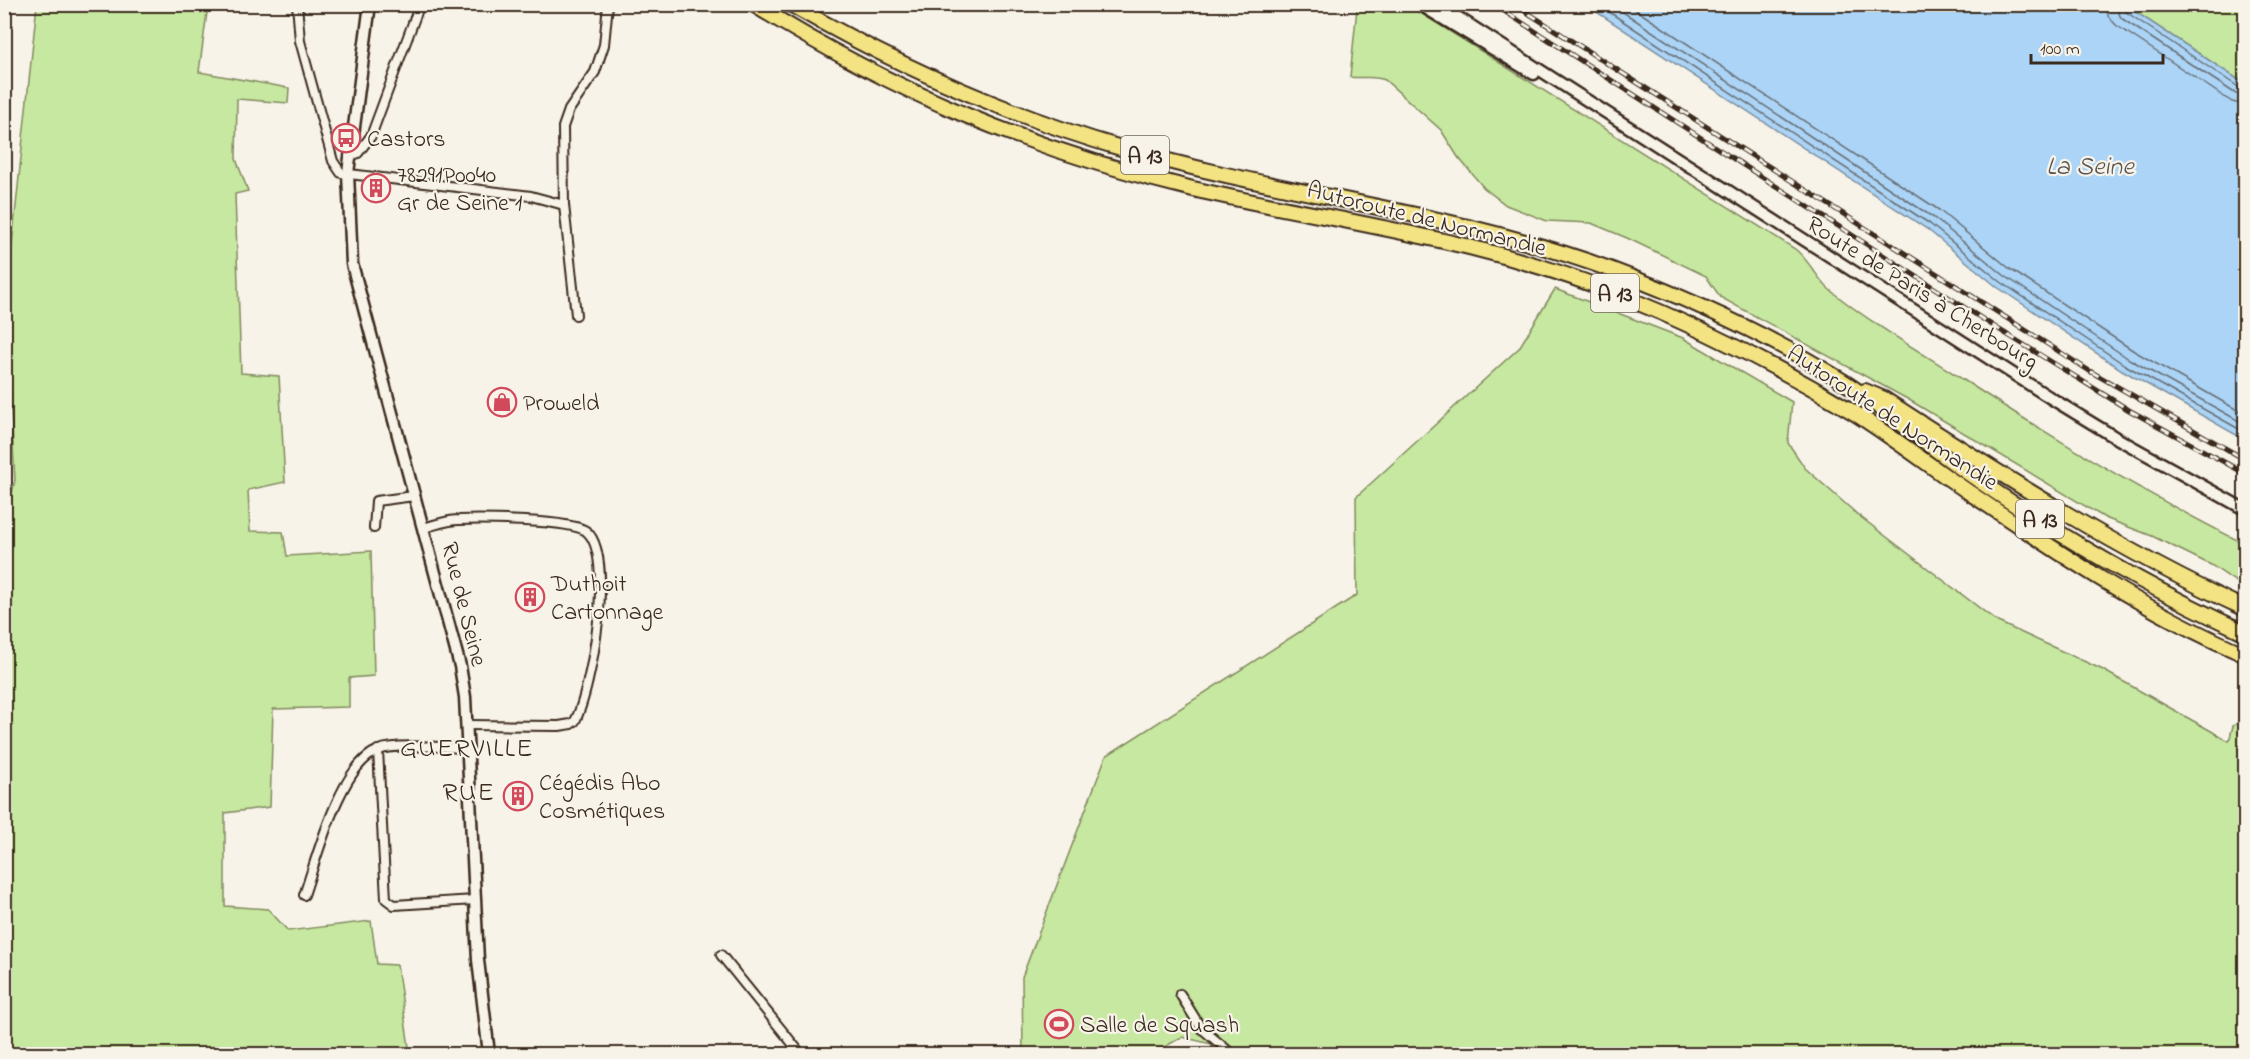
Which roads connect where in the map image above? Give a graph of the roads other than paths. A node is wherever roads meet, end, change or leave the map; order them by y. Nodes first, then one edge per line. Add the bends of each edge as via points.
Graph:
1 (297, 4) edge
2 (370, 4) edge
3 (420, 4) edge
4 (608, 4) edge
5 (753, 4) edge
6 (790, 4) edge
7 (1419, 4) edge
8 (1437, 4) edge
9 (1584, 100) junction
10 (349, 157) junction
11 (348, 173) junction
12 (564, 205) junction
13 (576, 315) dead end
14 (1847, 384) junction
15 (414, 496) junction
16 (2246, 510) edge
17 (374, 528) dead end
18 (423, 528) junction
19 (2246, 609) edge
20 (2246, 633) edge
21 (2246, 655) edge
22 (466, 725) junction
23 (467, 748) junction
24 (378, 750) junction
25 (304, 895) dead end
26 (475, 900) junction
27 (721, 955) dead end
28 (1180, 994) dead end
29 (489, 1054) edge
30 (801, 1054) edge
31 (1232, 1054) edge

1 - 11 street via 300,41 333,161 341,173
2 - 10 main road, Rue de Seine
3 - 10 street via 371,136 358,153
4 - 12 street via 604,45 595,72 568,110 563,127
5 - 21 highway, Autoroute de Normandie / A 13 via 887,82 1039,144 1195,189 1453,242 1614,292 1772,364 1856,414 2088,572 2155,612
6 - 14 highway, Autoroute de Normandie / A 13 via 926,77 1044,124 1204,170 1453,222 1613,271 1777,343
7 - 9 main road, Route de Paris à Cherbourg
8 - 9 main road, Route de Paris à Cherbourg
9 - 16 main road, Route de Paris à Cherbourg via 2049,397
10 - 11 main road, Rue de Seine
11 - 12 street via 531,196
11 - 15 main road, Rue de Seine via 352,264
12 - 13 street
14 - 19 highway via 1884,399 2119,545
14 - 20 highway, Autoroute de Normandie / A 13 via 1963,469 2106,561 2180,603
15 - 17 street via 376,501
15 - 18 main road, Rue de Seine
18 - 22 main road, Rue de Seine via 460,666
18 - 22 street via 457,520 574,525 593,538 598,549 598,624 575,721 559,726
22 - 23 main road, Rue de Seine
23 - 24 street
23 - 26 main road, Rue de Seine
24 - 25 street via 360,762 342,792
24 - 26 street via 386,899 394,905
26 - 29 main road, Rue de Seine
27 - 30 street
28 - 31 street via 1201,1028

